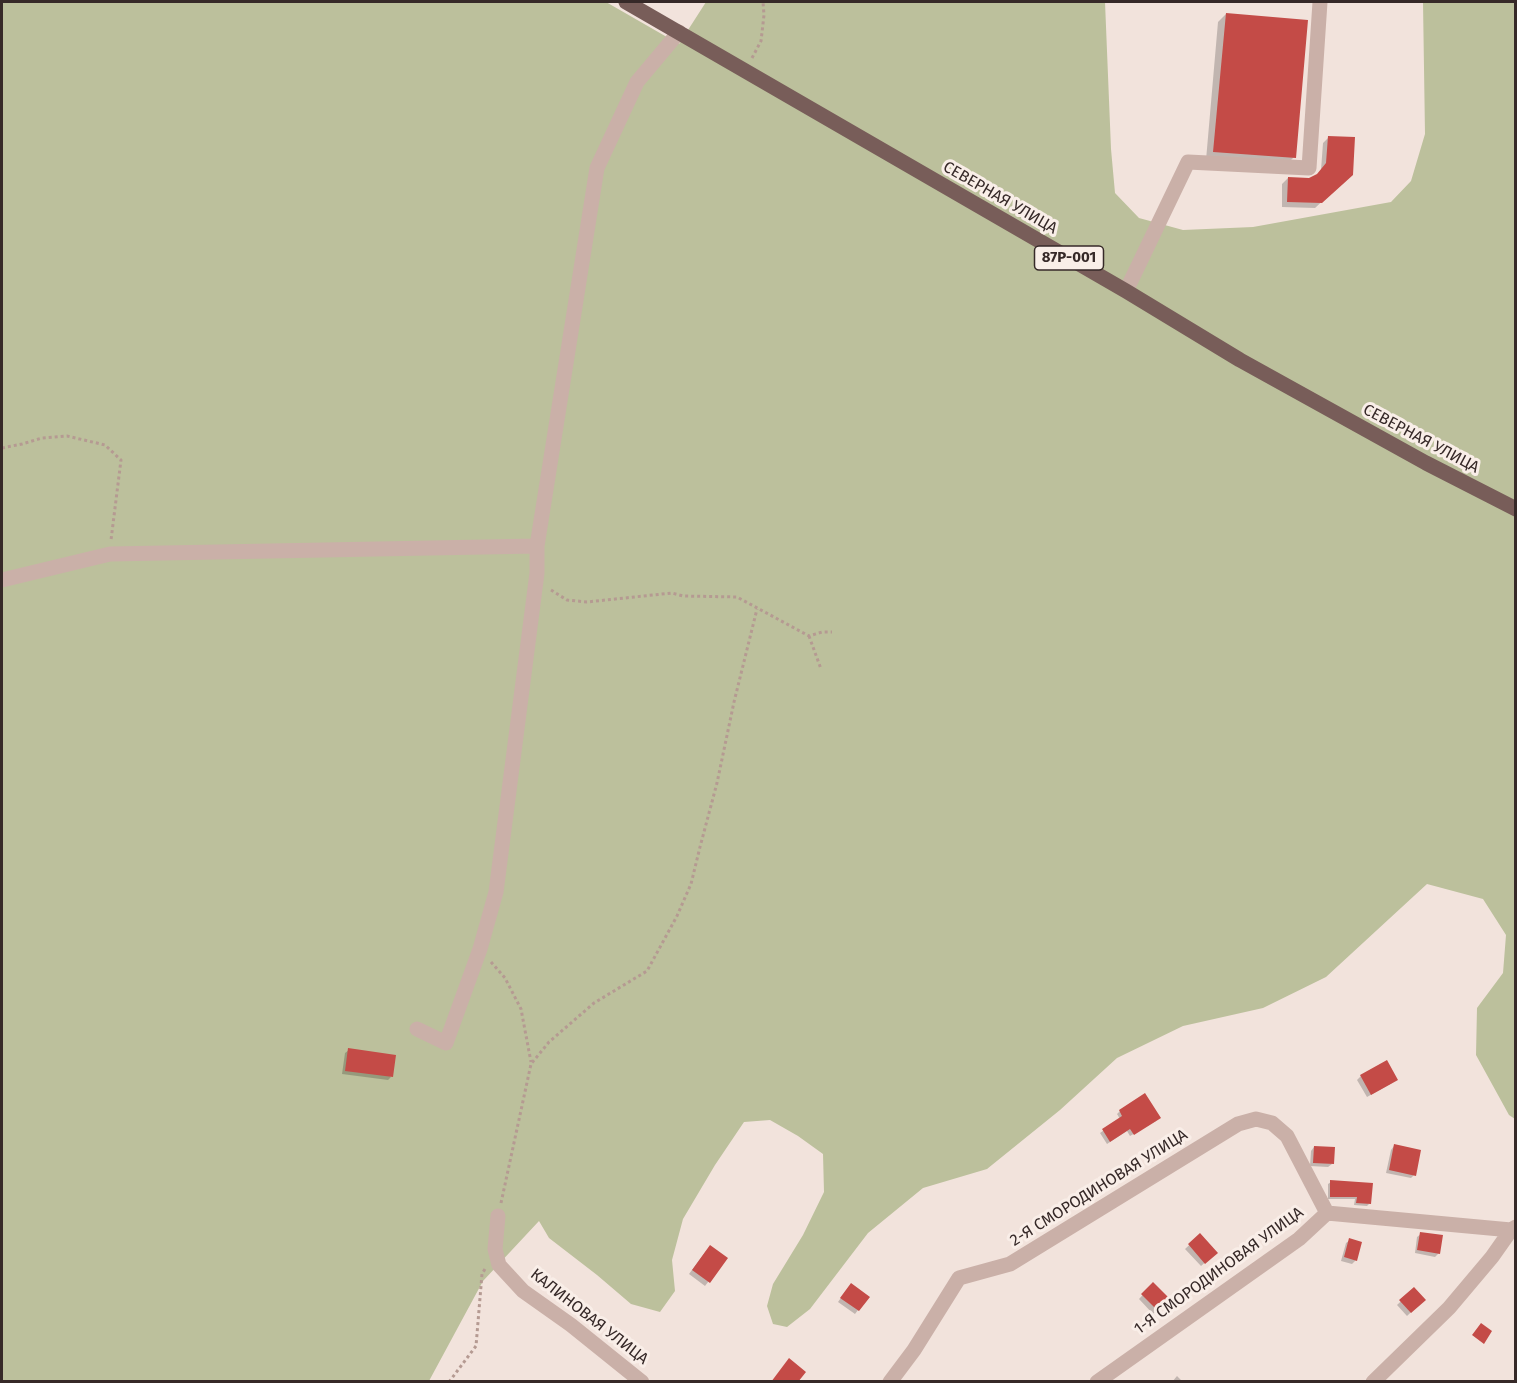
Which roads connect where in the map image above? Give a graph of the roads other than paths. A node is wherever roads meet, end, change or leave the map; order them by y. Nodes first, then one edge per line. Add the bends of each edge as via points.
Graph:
1 (626, 2) edge
2 (1320, 2) edge
3 (679, 32) junction
4 (1125, 291) junction
5 (1515, 509) edge
6 (537, 546) junction
7 (2, 580) edge
8 (417, 1029) dead end
9 (1327, 1213) junction
10 (498, 1216) road end
11 (1513, 1229) edge
12 (637, 1380) edge
13 (890, 1382) edge
14 (1097, 1382) edge
15 (1373, 1382) edge

1 - 3 main road, СЕВЕРНАЯ УЛИЦА / 87Р-001
2 - 4 street via 1309,168 1188,162
3 - 4 main road, СЕВЕРНАЯ УЛИЦА / 87Р-001
3 - 6 street via 637,82 597,168
4 - 5 main road, СЕВЕРНАЯ УЛИЦА / 87Р-001 via 1240,360
6 - 7 street via 110,554
6 - 8 street via 537,573 496,892 446,1043
9 - 11 street, 1-Я СМОРОДИНОВАЯ УЛИЦА
9 - 13 street, 2-Я СМОРОДИНОВАЯ УЛИЦА via 1287,1136 1272,1123 1256,1119 1238,1124 1010,1264 959,1278
9 - 14 street, 1-Я СМОРОДИНОВАЯ УЛИЦА via 1299,1239
10 - 12 street, КАЛИНОВАЯ УЛИЦА via 495,1249 499,1265 523,1291
11 - 15 street via 1449,1308

